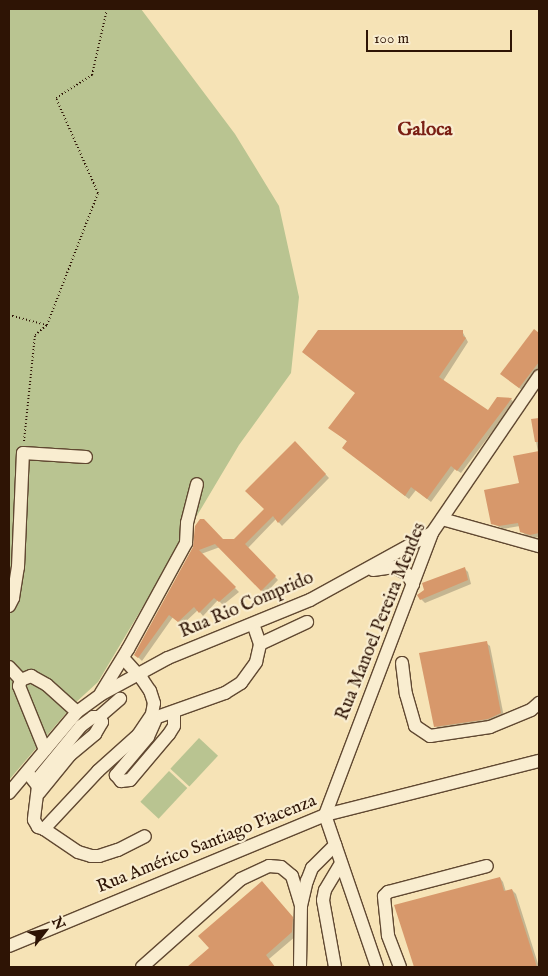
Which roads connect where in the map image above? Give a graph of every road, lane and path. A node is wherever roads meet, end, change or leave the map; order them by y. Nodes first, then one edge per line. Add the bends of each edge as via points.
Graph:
1 (107, 9) edge
2 (9, 315) edge
3 (47, 325) junction
4 (539, 376) edge
5 (22, 453) junction
6 (86, 457) dead end
7 (197, 484) dead end
8 (442, 519) junction
9 (432, 533) junction
10 (539, 546) edge
11 (363, 572) junction
12 (413, 584) junction
13 (9, 606) edge
14 (307, 622) dead end
15 (253, 624) junction
16 (260, 644) junction
17 (124, 658) junction
18 (402, 663) dead end
19 (9, 667) edge
20 (138, 674) junction
21 (21, 680) junction
22 (100, 695) junction
23 (120, 699) dead end
24 (539, 703) edge
25 (77, 712) junction
26 (174, 712) junction
27 (152, 719) junction
28 (46, 750) junction
29 (539, 762) edge
30 (34, 782) junction
31 (9, 793) edge
32 (325, 815) junction
33 (44, 829) junction
34 (145, 836) dead end
35 (335, 845) junction
36 (341, 863) junction
37 (487, 866) dead end
38 (300, 906) junction
39 (9, 946) edge
40 (142, 967) edge
41 (300, 967) edge
42 (335, 967) edge
43 (377, 967) edge
44 (400, 967) edge

1 - 3 path via 92,75 56,98 98,193
2 - 3 path
3 - 5 path via 35,335
4 - 8 street, Rua Manoel Pereira Mendes
5 - 6 street
5 - 13 street via 18,567
7 - 17 street via 187,523 186,543
8 - 9 street, Rua Manoel Pereira Mendes
8 - 10 street
9 - 11 street, Rua Rio Comprido
9 - 12 street, Rua Manoel Pereira Mendes
11 - 12 street via 394,567 407,574
11 - 15 street, Rua Rio Comprido via 310,600
12 - 32 street, Rua Manoel Pereira Mendes
14 - 16 street
15 - 16 street
15 - 20 street, Rua Rio Comprido via 168,658
16 - 26 street via 256,662 241,683 225,693
17 - 20 street
17 - 22 street
18 - 24 street via 415,726 430,736 490,727 532,710
19 - 21 street
20 - 22 street, Rua Rio Comprido
20 - 27 street via 154,703
21 - 25 street via 31,676 48,685
21 - 28 street via 19,686
22 - 25 street, Rua Rio Comprido
23 - 30 street via 99,717 93,717 80,726
25 - 28 street, Rua Rio Comprido
26 - 27 street
26 - 27 street via 174,726 169,734 130,780 121,781 116,775 148,737
27 - 33 street
28 - 30 street, Rua Rio Comprido
29 - 32 street, Rua Américo Santiago Piacenza
30 - 31 street, Rua Rio Comprido
30 - 33 street via 34,820 38,827
32 - 35 street
32 - 39 street, Rua Américo Santiago Piacenza
33 - 34 street via 78,852 91,856 99,856
35 - 36 street
35 - 38 street via 312,868
36 - 42 street via 325,890 323,900
36 - 43 street
37 - 44 street via 388,892 384,896 388,935
38 - 40 street via 292,876 281,867 269,866 241,879
38 - 41 street

